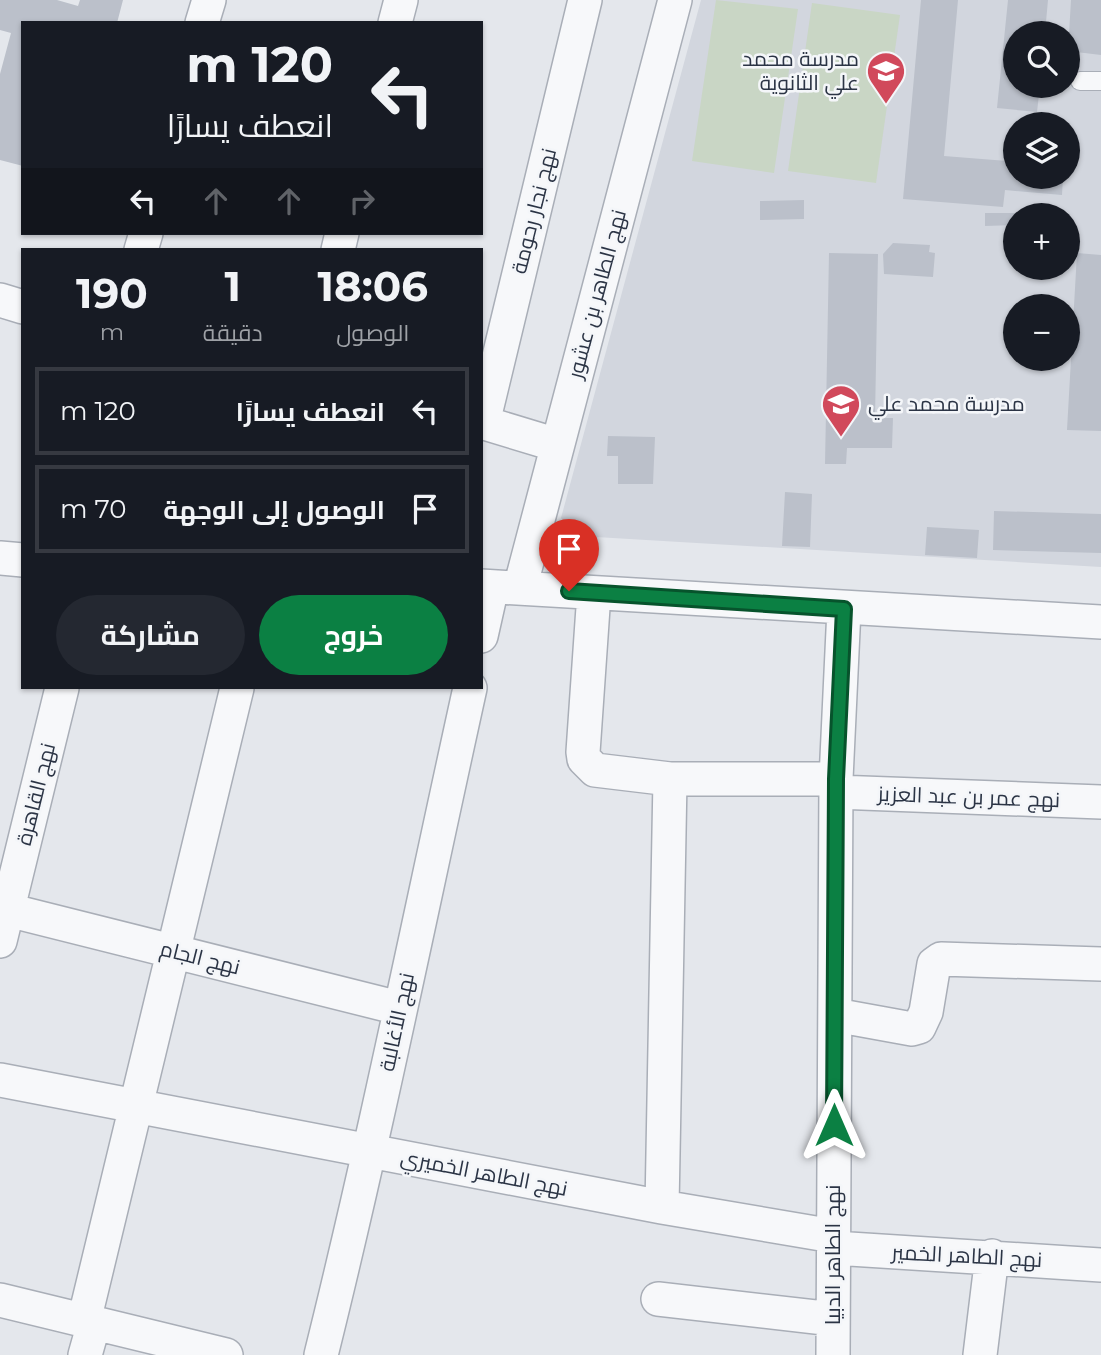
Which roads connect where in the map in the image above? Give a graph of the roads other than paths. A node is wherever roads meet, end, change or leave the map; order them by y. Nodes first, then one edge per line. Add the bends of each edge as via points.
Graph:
1 (209, 0) edge
2 (401, 0) edge
3 (585, 0) edge
4 (675, 0) edge
5 (203, 21) edge
6 (396, 21) edge
7 (1080, 81) dead end
8 (1101, 81) edge
9 (0, 300) edge
10 (21, 306) edge
11 (483, 419) edge
12 (483, 423) edge
13 (557, 446) junction
14 (0, 558) edge
15 (21, 560) edge
16 (498, 587) edge
17 (594, 593) junction
18 (844, 609) junction
19 (1101, 622) edge
20 (483, 630) edge
21 (62, 689) edge
22 (237, 689) edge
23 (470, 689) edge
24 (670, 779) junction
25 (836, 785) junction
26 (1101, 802) edge
27 (3, 919) edge
28 (173, 952) junction
29 (1101, 964) edge
30 (399, 1008) junction
31 (835, 1015) junction
32 (0, 1080) edge
33 (136, 1107) junction
34 (371, 1152) junction
35 (662, 1207) junction
36 (833, 1242) junction
37 (992, 1256) junction
38 (1101, 1265) edge
39 (658, 1299) dead end
40 (0, 1300) edge
41 (833, 1319) junction
42 (89, 1322) junction
43 (85, 1355) edge
44 (226, 1355) edge
45 (321, 1355) edge
46 (833, 1355) edge
47 (980, 1355) edge

1 - 5 street
2 - 6 street
3 - 11 street, نهج نجار رحومة
4 - 13 street, نهج الطاهر بن عشور
7 - 8 lane
9 - 10 street
12 - 13 street
13 - 16 street, نهج الطاهر بن عشور
14 - 15 street
16 - 17 street
16 - 20 street
17 - 18 street
17 - 24 street, نهج عمر بن عبد العزيز via 584,759 595,770
18 - 19 street
18 - 25 street, نهج الطاهر الدبيا
21 - 27 street, نهج القاهرة
22 - 28 street
23 - 30 street, نهج الأغالبة
24 - 25 street, نهج عمر بن عبد العزيز
24 - 35 street
25 - 26 street, نهج عمر بن عبد العزيز
25 - 31 street, نهج الطاهر الدبيا
27 - 28 street, نهج الجام
28 - 30 street, نهج الجام
28 - 33 street
29 - 31 street via 941,959 934,964 919,1027
30 - 34 street, نهج الأغالبة
31 - 36 street, نهج الطاهر الدبيا
32 - 33 street, نهج الطاهر الخميري
33 - 34 street, نهج الطاهر الخميري
33 - 42 street
34 - 35 street, نهج الطاهر الخميري
34 - 45 street, نهج الأغالبة
35 - 36 street, نهج الطاهر الخميري
36 - 37 street, نهج الطاهر الخمير
36 - 41 street, نهج الطاهر الدبيا
37 - 38 street, نهج الطاهر الخمير
37 - 47 street
39 - 41 street
40 - 42 street
41 - 46 street, نهج الطاهر الدبيا
42 - 43 street
42 - 44 street

